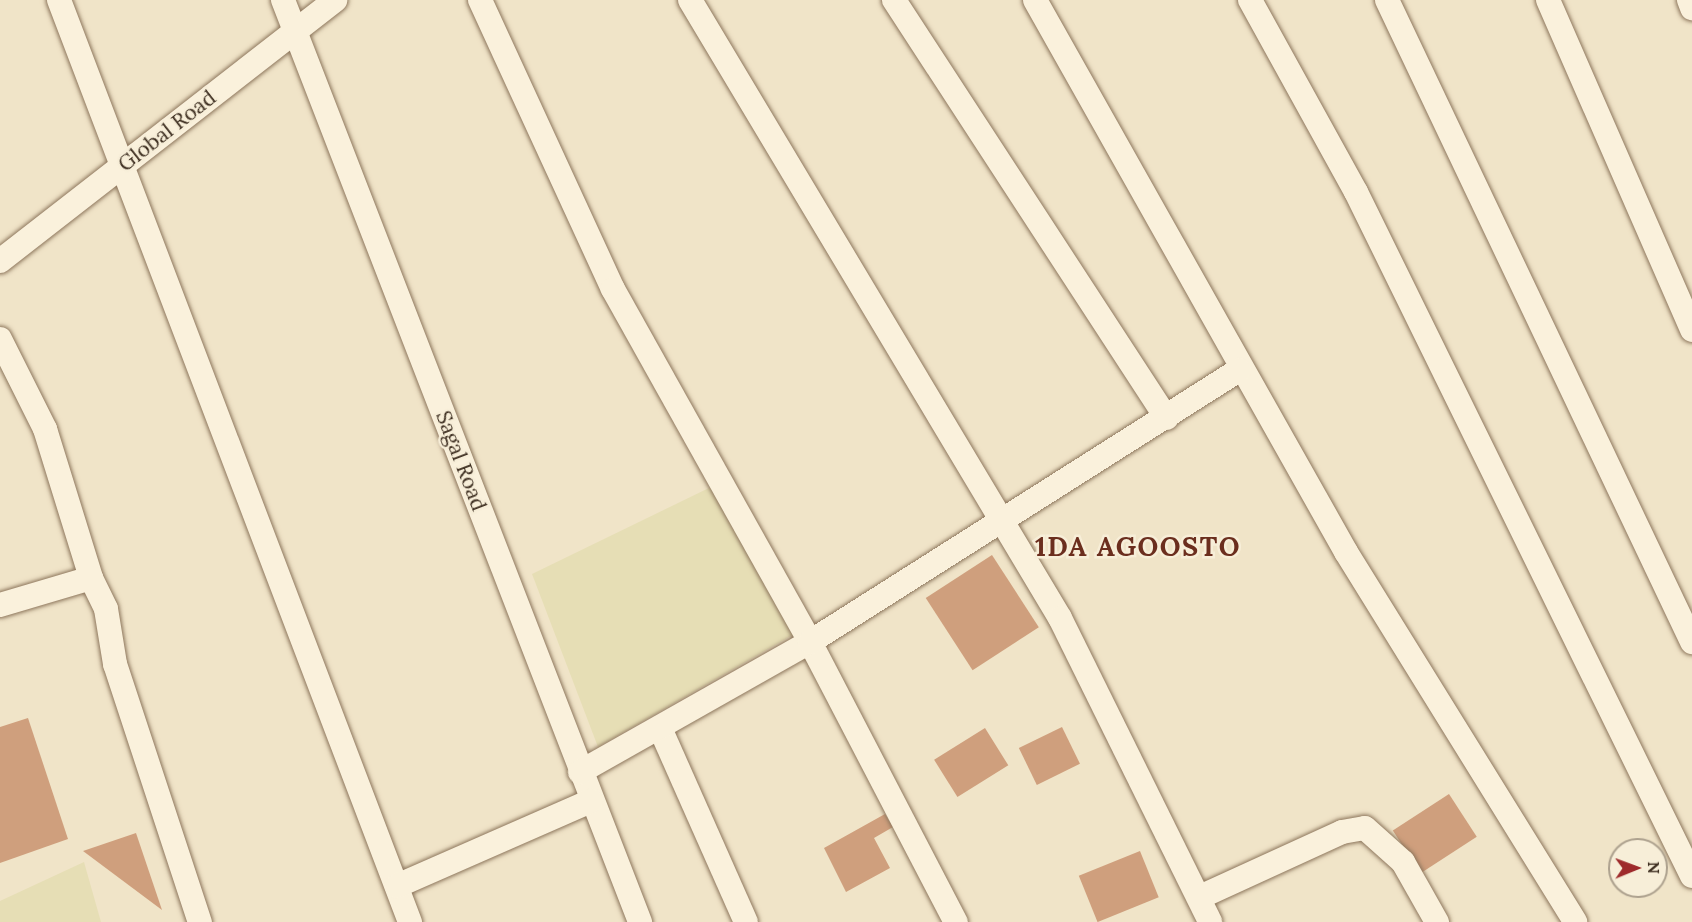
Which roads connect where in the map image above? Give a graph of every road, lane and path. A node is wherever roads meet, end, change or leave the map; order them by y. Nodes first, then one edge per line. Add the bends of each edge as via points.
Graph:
1 (60, 0) edge
2 (283, 0) edge
3 (335, 0) edge
4 (480, 0) edge
5 (690, 0) edge
6 (894, 0) edge
7 (1035, 0) edge
8 (1250, 0) edge
9 (1387, 0) edge
10 (1548, 0) edge
11 (1689, 0) edge
12 (1692, 8) edge
13 (295, 31) junction
14 (121, 167) junction
15 (0, 261) edge
16 (1692, 330) edge
17 (0, 339) edge
18 (1239, 370) junction
19 (1166, 418) junction
20 (1003, 518) junction
21 (91, 578) junction
22 (0, 605) edge
23 (810, 642) junction
24 (1692, 642) edge
25 (660, 728) junction
26 (580, 772) junction
27 (591, 801) junction
28 (1692, 876) edge
29 (397, 886) junction
30 (1200, 897) junction
31 (200, 922) edge
32 (410, 922) edge
33 (640, 922) edge
34 (746, 922) edge
35 (956, 922) edge
36 (1210, 922) edge
37 (1437, 922) edge
38 (1575, 922) edge

1 - 14 street
2 - 13 street, Sagal Road
3 - 13 street, Global Road
4 - 23 street via 613,289
5 - 20 street
6 - 19 street
7 - 18 street
8 - 28 street via 1356,192
9 - 24 street
10 - 16 street
11 - 12 street
13 - 14 street, Global Road
13 - 26 street, Sagal Road
14 - 15 street, Global Road
14 - 29 street
17 - 21 street via 45,429
18 - 19 street
18 - 38 street
19 - 20 street
20 - 23 street
20 - 30 street via 1109,708
21 - 22 street
21 - 31 street via 106,609 115,664
23 - 25 street
23 - 35 street
25 - 26 street
25 - 34 street
26 - 27 street, Sagal Road
27 - 29 street
27 - 33 street, Sagal Road
29 - 32 street
30 - 36 street
30 - 37 street via 1342,832 1365,828 1403,862

